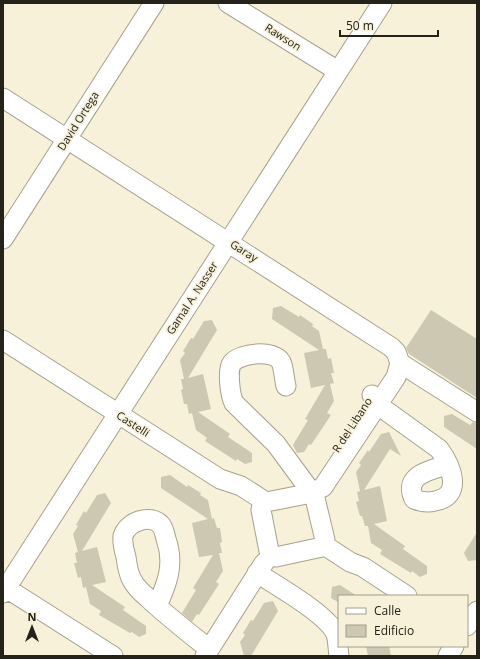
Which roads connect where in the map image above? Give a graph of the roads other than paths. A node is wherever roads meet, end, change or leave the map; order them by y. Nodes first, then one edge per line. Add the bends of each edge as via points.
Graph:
1 (154, 3) edge
2 (228, 3) edge
3 (382, 3) edge
4 (338, 71) junction
5 (3, 98) edge
6 (67, 139) junction
7 (3, 239) edge
8 (228, 242) junction
9 (3, 340) edge
10 (400, 363) junction
11 (286, 386) dead end
12 (375, 400) junction
13 (477, 412) edge
14 (118, 414) junction
15 (448, 465) dead end
16 (312, 493) junction
17 (266, 502) junction
18 (324, 545) junction
19 (270, 553) junction
20 (257, 573) junction
21 (4, 589) edge
22 (405, 595) edge
23 (157, 606) dead end
24 (477, 611) edge
25 (468, 624) edge
26 (453, 647) edge
27 (207, 653) edge
28 (113, 656) edge
29 (339, 656) edge
30 (448, 656) edge

1 - 6 street, David Ortega
2 - 4 street, Rawson
3 - 4 street, Gamal A. Nasser
4 - 8 street, Gamal A. Nasser
5 - 6 street, Garay
6 - 7 street, David Ortega
6 - 8 street, Garay
8 - 10 street, Garay via 391,347
8 - 14 street, Gamal A. Nasser
9 - 14 street, Castelli
10 - 12 street, R del Libano via 387,372
10 - 13 street, Garay
11 - 16 street via 281,362 270,354 250,354 231,364 231,397 234,403 276,444
12 - 15 street via 439,449
12 - 16 street, R del Libano via 316,481
14 - 17 street, Castelli via 220,479 241,486
14 - 21 street, Gamal A. Nasser
16 - 17 street
16 - 18 street via 325,540
17 - 19 street via 261,510
18 - 19 street via 280,557
18 - 22 street
19 - 20 street
20 - 27 street
20 - 29 street via 317,612 330,625 336,635
21 - 28 street
23 - 27 street
24 - 25 street
26 - 30 street

